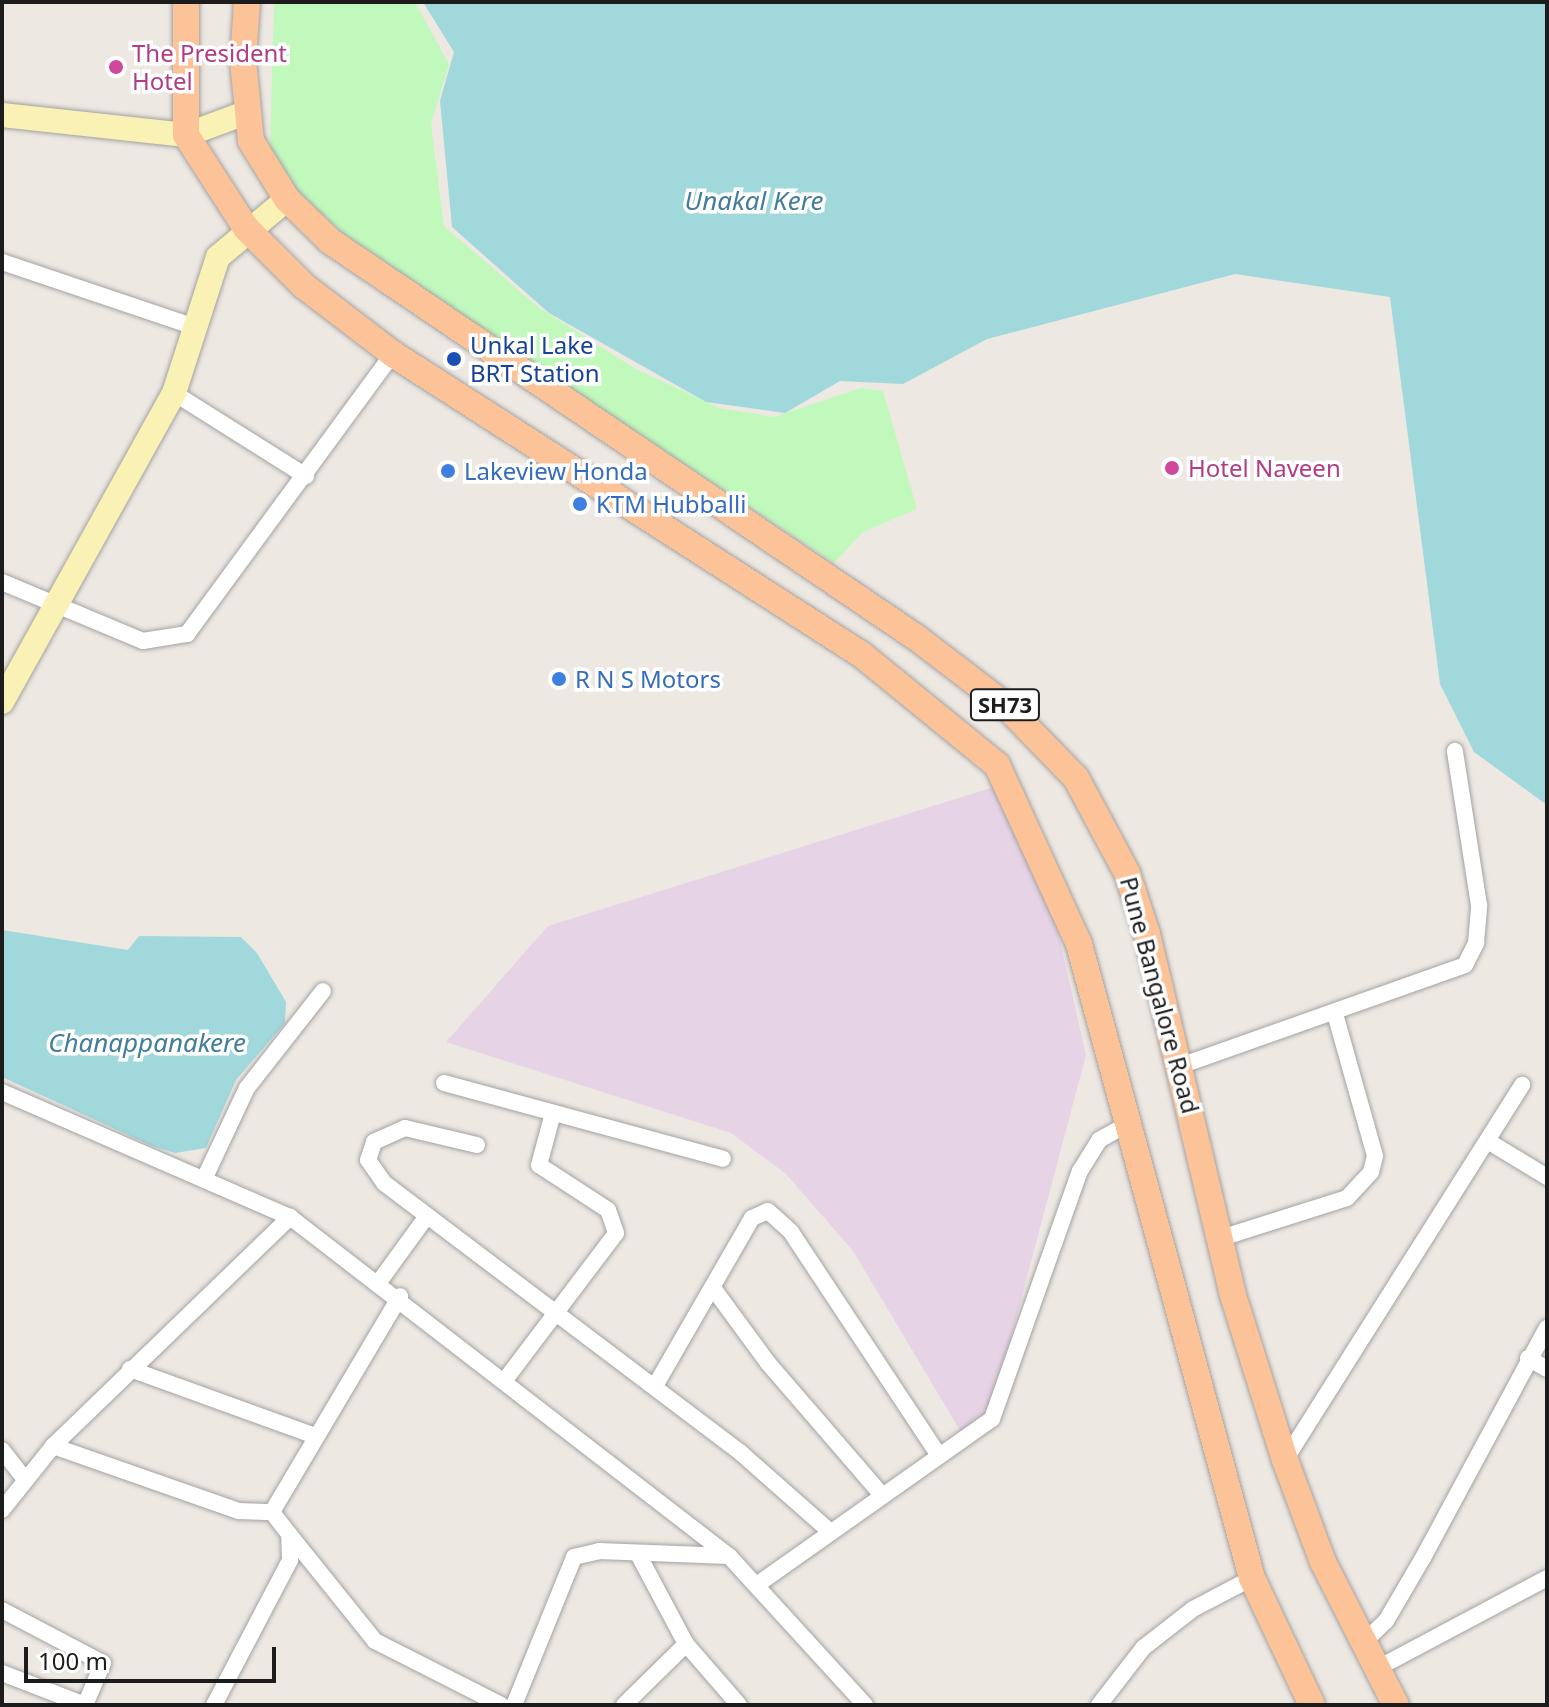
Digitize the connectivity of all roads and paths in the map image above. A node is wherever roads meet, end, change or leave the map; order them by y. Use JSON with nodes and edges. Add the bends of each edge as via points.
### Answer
{"nodes":[{"id":1,"x":186,"y":2,"type":"edge"},
{"id":2,"x":247,"y":2,"type":"edge"},
{"id":3,"x":248,"y":112,"type":"junction"},
{"id":4,"x":2,"y":115,"type":"edge"},
{"id":5,"x":186,"y":135,"type":"junction"},
{"id":6,"x":287,"y":199,"type":"junction"},
{"id":7,"x":246,"y":228,"type":"junction"},
{"id":8,"x":2,"y":262,"type":"edge"},
{"id":9,"x":198,"y":328,"type":"junction"},
{"id":10,"x":393,"y":354,"type":"junction"},
{"id":11,"x":174,"y":393,"type":"junction"},
{"id":12,"x":306,"y":476,"type":"junction"},
{"id":13,"x":2,"y":582,"type":"edge"},
{"id":14,"x":58,"y":606,"type":"junction"},
{"id":15,"x":2,"y":702,"type":"edge"},
{"id":16,"x":1455,"y":751,"type":"dead end"},
{"id":17,"x":323,"y":991,"type":"dead end"},
{"id":18,"x":1335,"y":1014,"type":"junction"},
{"id":19,"x":1180,"y":1066,"type":"junction"},
{"id":20,"x":444,"y":1083,"type":"dead end"},
{"id":21,"x":1522,"y":1085,"type":"dead end"},
{"id":22,"x":2,"y":1092,"type":"edge"},
{"id":23,"x":553,"y":1113,"type":"junction"},
{"id":24,"x":1126,"y":1125,"type":"junction"},
{"id":25,"x":1491,"y":1143,"type":"junction"},
{"id":26,"x":477,"y":1145,"type":"dead end"},
{"id":27,"x":723,"y":1159,"type":"dead end"},
{"id":28,"x":206,"y":1175,"type":"junction"},
{"id":29,"x":1547,"y":1177,"type":"edge"},
{"id":30,"x":427,"y":1216,"type":"junction"},
{"id":31,"x":290,"y":1217,"type":"junction"},
{"id":32,"x":1221,"y":1238,"type":"junction"},
{"id":33,"x":379,"y":1282,"type":"junction"},
{"id":34,"x":713,"y":1288,"type":"junction"},
{"id":35,"x":400,"y":1296,"type":"junction"},
{"id":36,"x":557,"y":1315,"type":"junction"},
{"id":37,"x":1547,"y":1328,"type":"edge"},
{"id":38,"x":1528,"y":1358,"type":"junction"},
{"id":39,"x":130,"y":1369,"type":"junction"},
{"id":40,"x":1547,"y":1369,"type":"edge"},
{"id":41,"x":505,"y":1380,"type":"junction"},
{"id":42,"x":655,"y":1386,"type":"junction"},
{"id":43,"x":315,"y":1436,"type":"junction"},
{"id":44,"x":53,"y":1446,"type":"junction"},
{"id":45,"x":2,"y":1450,"type":"edge"},
{"id":46,"x":939,"y":1456,"type":"junction"},
{"id":47,"x":1285,"y":1460,"type":"junction"},
{"id":48,"x":24,"y":1478,"type":"junction"},
{"id":49,"x":882,"y":1495,"type":"junction"},
{"id":50,"x":2,"y":1510,"type":"edge"},
{"id":51,"x":272,"y":1512,"type":"junction"},
{"id":52,"x":828,"y":1530,"type":"junction"},
{"id":53,"x":289,"y":1534,"type":"junction"},
{"id":54,"x":638,"y":1554,"type":"junction"},
{"id":55,"x":729,"y":1556,"type":"junction"},
{"id":56,"x":1252,"y":1578,"type":"junction"},
{"id":57,"x":1547,"y":1578,"type":"edge"},
{"id":58,"x":758,"y":1584,"type":"junction"},
{"id":59,"x":2,"y":1610,"type":"edge"},
{"id":60,"x":686,"y":1644,"type":"junction"},
{"id":61,"x":1362,"y":1644,"type":"junction"},
{"id":62,"x":1376,"y":1669,"type":"junction"},
{"id":63,"x":2,"y":1673,"type":"edge"},
{"id":64,"x":85,"y":1705,"type":"edge"},
{"id":65,"x":214,"y":1705,"type":"edge"},
{"id":66,"x":501,"y":1705,"type":"edge"},
{"id":67,"x":514,"y":1705,"type":"edge"},
{"id":68,"x":624,"y":1705,"type":"edge"},
{"id":69,"x":739,"y":1705,"type":"edge"},
{"id":70,"x":865,"y":1705,"type":"edge"},
{"id":71,"x":1099,"y":1705,"type":"edge"},
{"id":72,"x":1312,"y":1705,"type":"edge"},
{"id":73,"x":1396,"y":1705,"type":"edge"}],
"edges":[{"from":1,"to":5,"type":"main road"},
{"from":2,"to":3,"type":"main road","name":"Pune Bangalore Road","number":"SH73"},
{"from":3,"to":5,"type":"street"},
{"from":3,"to":6,"type":"main road","name":"Pune Bangalore Road","number":"SH73","via":[[251,141]]},
{"from":4,"to":5,"type":"street"},
{"from":5,"to":7,"type":"main road","number":"SH73"},
{"from":6,"to":7,"type":"street"},
{"from":6,"to":19,"type":"main road","name":"Pune Bangalore Road","number":"SH73","via":[[330,241],[917,638],[1040,738],[1076,778],[1127,873]]},
{"from":7,"to":9,"type":"street","via":[[218,257]]},
{"from":7,"to":10,"type":"main road","number":"SH73","via":[[304,286]]},
{"from":8,"to":9,"type":"street"},
{"from":9,"to":11,"type":"street"},
{"from":10,"to":12,"type":"street"},
{"from":10,"to":24,"type":"main road","number":"SH73","via":[[839,640],[997,765],[1060,890]]},
{"from":11,"to":12,"type":"street"},
{"from":11,"to":14,"type":"street"},
{"from":12,"to":14,"type":"street","via":[[187,634],[143,641]]},
{"from":13,"to":14,"type":"street"},
{"from":14,"to":15,"type":"street"},
{"from":16,"to":18,"type":"street","via":[[1479,905],[1473,956],[1455,971]]},
{"from":17,"to":28,"type":"street","via":[[247,1088]]},
{"from":18,"to":19,"type":"street"},
{"from":18,"to":32,"type":"street","via":[[1375,1156],[1371,1172],[1347,1198]]},
{"from":19,"to":32,"type":"main road","name":"Pune Bangalore Road","number":"SH73"},
{"from":20,"to":23,"type":"street"},
{"from":21,"to":25,"type":"street"},
{"from":22,"to":28,"type":"street"},
{"from":23,"to":27,"type":"street"},
{"from":23,"to":36,"type":"street","via":[[539,1165],[556,1183],[608,1210],[616,1233]]},
{"from":24,"to":46,"type":"street","via":[[1099,1140],[1080,1171],[992,1419]]},
{"from":24,"to":56,"type":"main road","number":"SH73"},
{"from":25,"to":29,"type":"street"},
{"from":25,"to":47,"type":"street"},
{"from":26,"to":30,"type":"street","via":[[405,1128],[374,1142],[373,1171]]},
{"from":28,"to":31,"type":"street"},
{"from":30,"to":33,"type":"street"},
{"from":30,"to":36,"type":"street"},
{"from":31,"to":33,"type":"street"},
{"from":31,"to":39,"type":"street"},
{"from":32,"to":47,"type":"main road","name":"Pune Bangalore Road","number":"SH73"},
{"from":33,"to":35,"type":"street"},
{"from":34,"to":42,"type":"street"},
{"from":34,"to":46,"type":"street","via":[[752,1218],[777,1215]]},
{"from":34,"to":49,"type":"street","via":[[768,1363]]},
{"from":35,"to":41,"type":"street"},
{"from":35,"to":43,"type":"street"},
{"from":36,"to":41,"type":"street"},
{"from":36,"to":42,"type":"street"},
{"from":37,"to":38,"type":"street"},
{"from":38,"to":40,"type":"street"},
{"from":38,"to":61,"type":"street","via":[[1424,1556]]},
{"from":39,"to":43,"type":"street"},
{"from":39,"to":44,"type":"street"},
{"from":41,"to":55,"type":"street"},
{"from":42,"to":52,"type":"street"},
{"from":43,"to":51,"type":"street"},
{"from":44,"to":48,"type":"street"},
{"from":44,"to":51,"type":"street","via":[[239,1511]]},
{"from":45,"to":48,"type":"street"},
{"from":46,"to":49,"type":"street"},
{"from":47,"to":61,"type":"main road","name":"Pune Bangalore Road","number":"SH73"},
{"from":48,"to":50,"type":"street"},
{"from":49,"to":52,"type":"street"},
{"from":51,"to":53,"type":"street"},
{"from":52,"to":58,"type":"street"},
{"from":53,"to":65,"type":"street","via":[[290,1560]]},
{"from":53,"to":66,"type":"street","via":[[375,1641]]},
{"from":54,"to":55,"type":"street"},
{"from":54,"to":60,"type":"street"},
{"from":54,"to":67,"type":"street","via":[[584,1553],[566,1567]]},
{"from":55,"to":58,"type":"street"},
{"from":56,"to":71,"type":"street","via":[[1193,1609],[1143,1648]]},
{"from":56,"to":72,"type":"main road","number":"SH73"},
{"from":57,"to":62,"type":"street"},
{"from":58,"to":70,"type":"street"},
{"from":59,"to":64,"type":"street","via":[[103,1663]]},
{"from":60,"to":68,"type":"street"},
{"from":60,"to":69,"type":"street"},
{"from":61,"to":62,"type":"main road","name":"Pune Bangalore Road","number":"SH73"},
{"from":62,"to":73,"type":"main road","name":"Pune Bangalore Road","number":"SH73"},
{"from":63,"to":64,"type":"street"}]}
